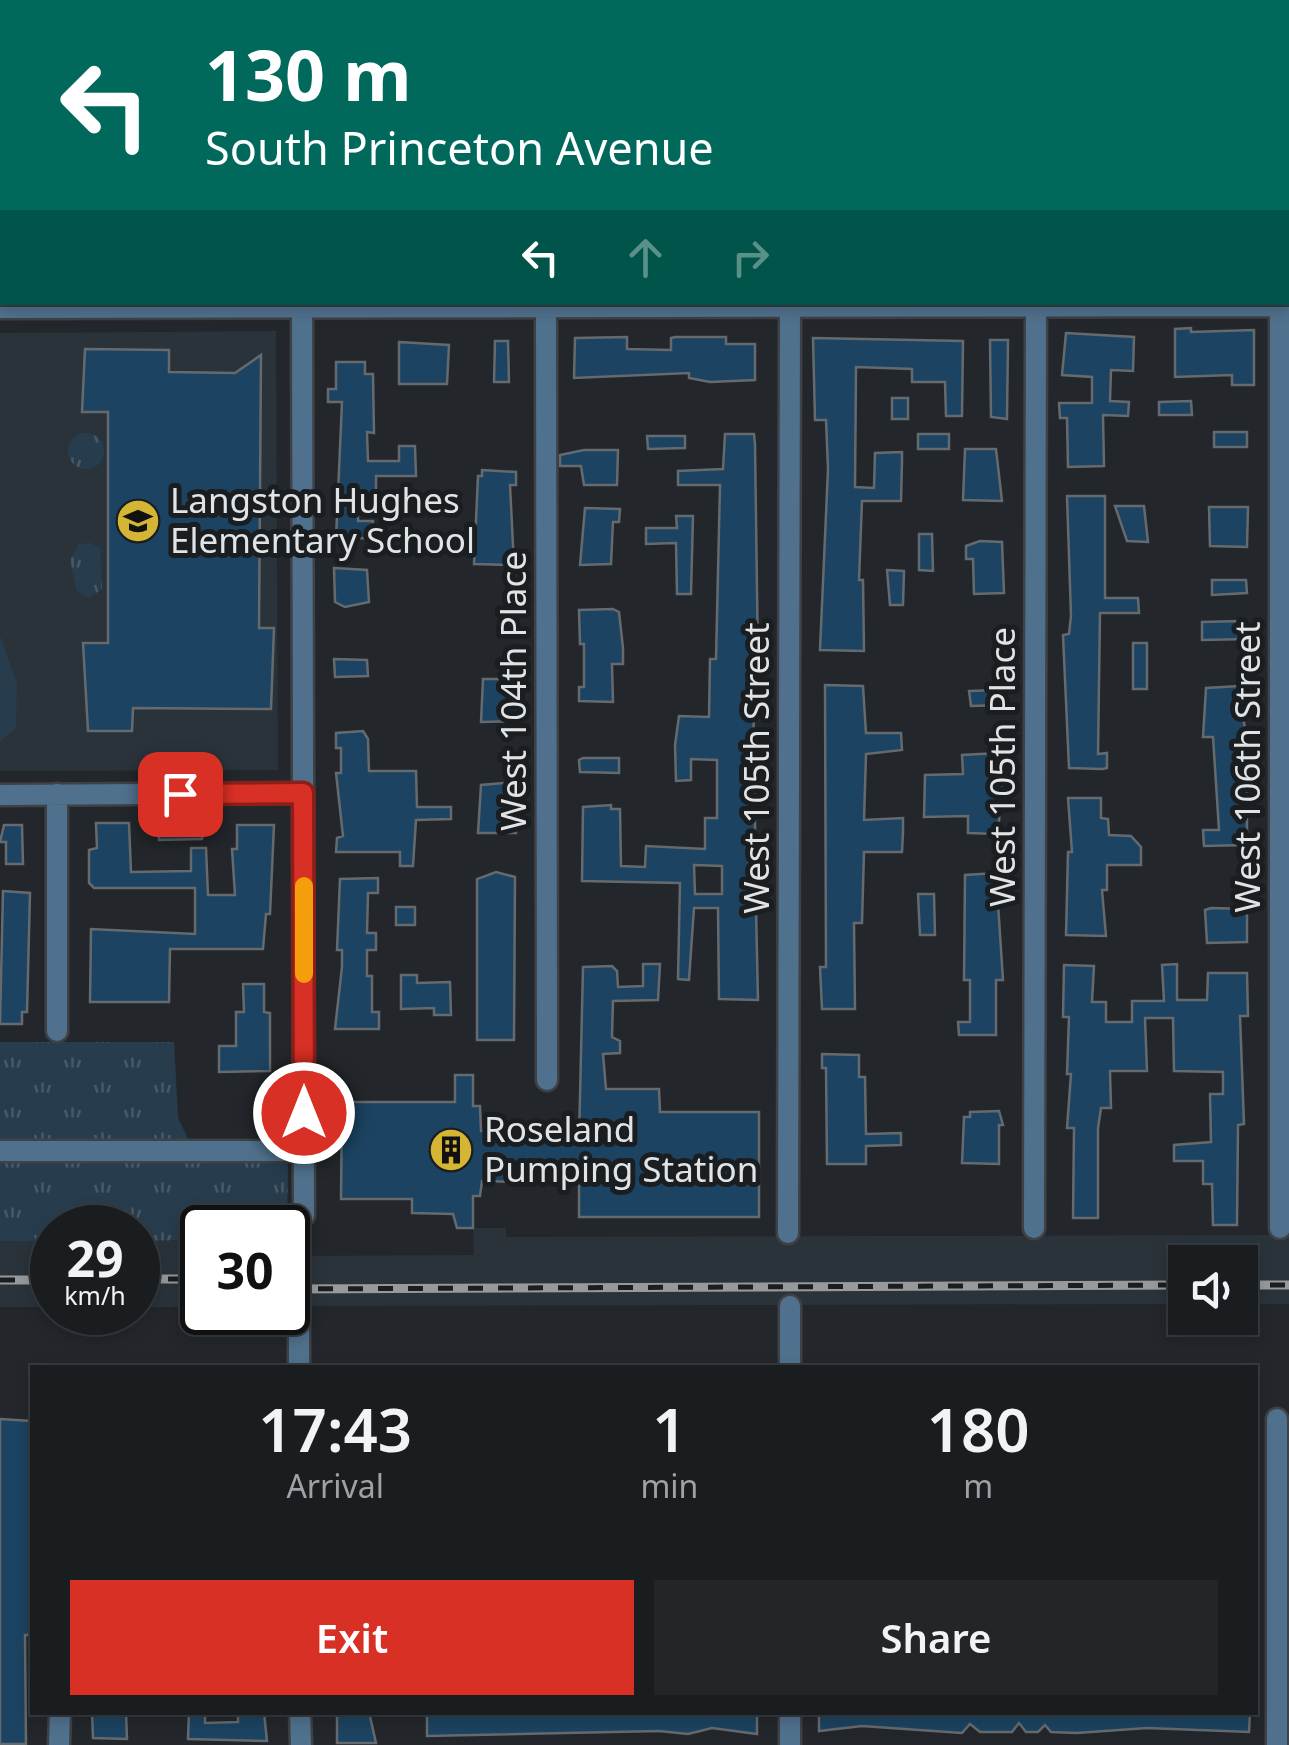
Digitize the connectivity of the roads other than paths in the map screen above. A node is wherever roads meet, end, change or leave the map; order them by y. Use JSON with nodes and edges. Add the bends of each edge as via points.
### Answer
{"nodes":[{"id":1,"x":302,"y":305,"type":"edge"},
{"id":2,"x":546,"y":305,"type":"edge"},
{"id":3,"x":790,"y":305,"type":"edge"},
{"id":4,"x":60,"y":306,"type":"edge"},
{"id":5,"x":1285,"y":306,"type":"edge"},
{"id":6,"x":1036,"y":307,"type":"junction"},
{"id":7,"x":0,"y":308,"type":"edge"},
{"id":8,"x":303,"y":793,"type":"junction"},
{"id":9,"x":57,"y":794,"type":"junction"},
{"id":10,"x":0,"y":795,"type":"edge"},
{"id":11,"x":57,"y":1031,"type":"dead end"},
{"id":12,"x":547,"y":1080,"type":"dead end"},
{"id":13,"x":0,"y":1151,"type":"edge"},
{"id":14,"x":304,"y":1151,"type":"junction"},
{"id":15,"x":304,"y":1205,"type":"edge"},
{"id":16,"x":1034,"y":1228,"type":"dead end"},
{"id":17,"x":1280,"y":1228,"type":"dead end"},
{"id":18,"x":788,"y":1233,"type":"dead end"},
{"id":19,"x":790,"y":1306,"type":"dead end"},
{"id":20,"x":300,"y":1335,"type":"edge"},
{"id":21,"x":299,"y":1365,"type":"edge"},
{"id":22,"x":790,"y":1365,"type":"edge"},
{"id":23,"x":1278,"y":1420,"type":"dead end"},
{"id":24,"x":1283,"y":1530,"type":"edge"},
{"id":25,"x":60,"y":1715,"type":"edge"},
{"id":26,"x":300,"y":1715,"type":"edge"},
{"id":27,"x":790,"y":1715,"type":"edge"},
{"id":28,"x":60,"y":1745,"type":"edge"},
{"id":29,"x":300,"y":1745,"type":"edge"},
{"id":30,"x":790,"y":1745,"type":"edge"},
{"id":31,"x":1277,"y":1745,"type":"edge"}],
"edges":[{"from":1,"to":2,"type":"street"},
{"from":1,"to":4,"type":"street"},
{"from":1,"to":8,"type":"street"},
{"from":2,"to":3,"type":"street"},
{"from":2,"to":12,"type":"street","name":"West 104th Place"},
{"from":3,"to":6,"type":"street"},
{"from":3,"to":18,"type":"street","name":"West 105th Street"},
{"from":4,"to":7,"type":"street"},
{"from":5,"to":6,"type":"street"},
{"from":5,"to":17,"type":"street","name":"West 106th Street"},
{"from":6,"to":16,"type":"street","name":"West 105th Place"},
{"from":8,"to":9,"type":"street"},
{"from":8,"to":14,"type":"street"},
{"from":9,"to":10,"type":"street"},
{"from":9,"to":11,"type":"street"},
{"from":13,"to":14,"type":"street"},
{"from":14,"to":15,"type":"street"},
{"from":19,"to":22,"type":"street"},
{"from":20,"to":21,"type":"street"},
{"from":23,"to":24,"type":"street"},
{"from":24,"to":31,"type":"street"},
{"from":25,"to":28,"type":"street"},
{"from":26,"to":29,"type":"street"},
{"from":27,"to":30,"type":"street"}]}
